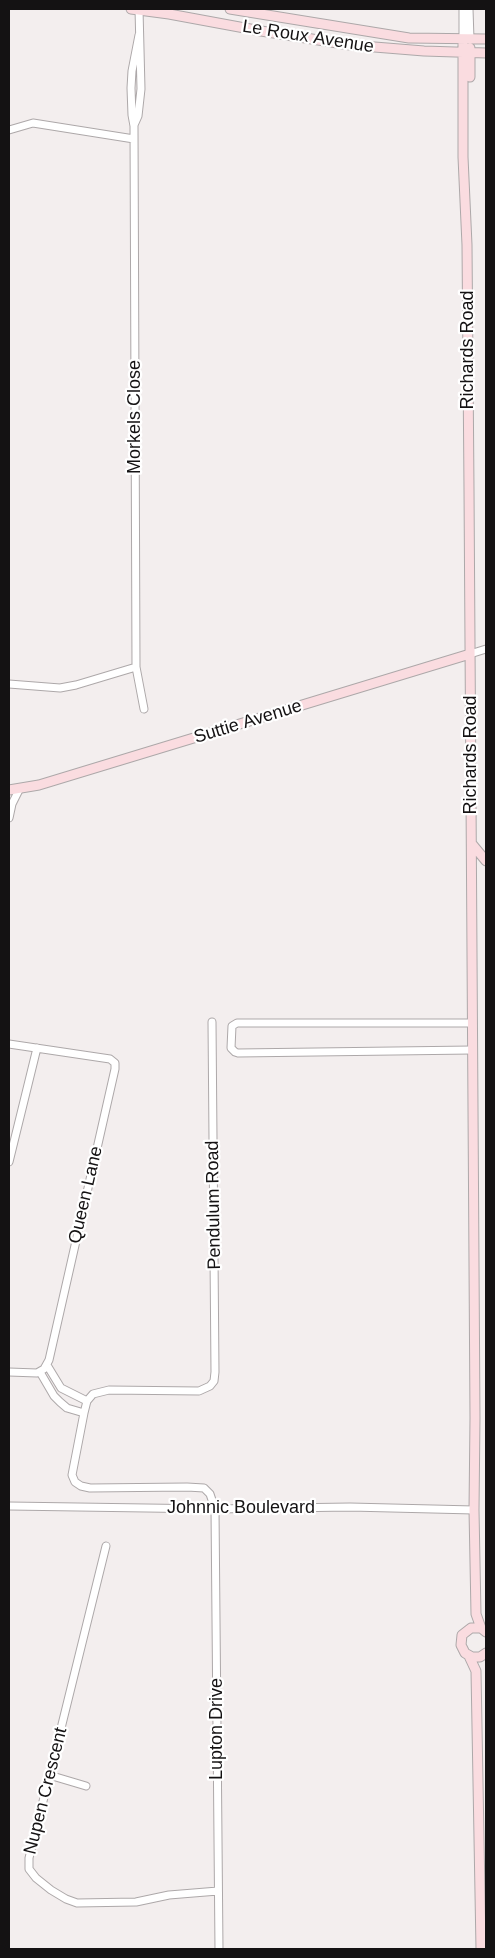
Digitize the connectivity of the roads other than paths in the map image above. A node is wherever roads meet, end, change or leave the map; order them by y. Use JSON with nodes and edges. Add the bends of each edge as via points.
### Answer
{"nodes":[{"id":1,"x":136,"y":9,"type":"edge"},
{"id":2,"x":230,"y":9,"type":"edge"},
{"id":3,"x":463,"y":9,"type":"edge"},
{"id":4,"x":470,"y":9,"type":"edge"},
{"id":5,"x":466,"y":39,"type":"junction"},
{"id":6,"x":486,"y":39,"type":"edge"},
{"id":7,"x":467,"y":53,"type":"junction"},
{"id":8,"x":486,"y":53,"type":"edge"},
{"id":9,"x":9,"y":130,"type":"edge"},
{"id":10,"x":134,"y":139,"type":"junction"},
{"id":11,"x":486,"y":649,"type":"edge"},
{"id":12,"x":470,"y":654,"type":"junction"},
{"id":13,"x":136,"y":667,"type":"junction"},
{"id":14,"x":9,"y":684,"type":"edge"},
{"id":15,"x":144,"y":708,"type":"dead end"},
{"id":16,"x":9,"y":790,"type":"edge"},
{"id":17,"x":19,"y":790,"type":"junction"},
{"id":18,"x":9,"y":818,"type":"edge"},
{"id":19,"x":472,"y":844,"type":"junction"},
{"id":20,"x":486,"y":861,"type":"edge"},
{"id":21,"x":212,"y":1022,"type":"dead end"},
{"id":22,"x":472,"y":1023,"type":"junction"},
{"id":23,"x":9,"y":1044,"type":"edge"},
{"id":24,"x":37,"y":1048,"type":"junction"},
{"id":25,"x":472,"y":1050,"type":"junction"},
{"id":26,"x":9,"y":1157,"type":"edge"},
{"id":27,"x":47,"y":1366,"type":"junction"},
{"id":28,"x":9,"y":1372,"type":"edge"},
{"id":29,"x":40,"y":1372,"type":"junction"},
{"id":30,"x":87,"y":1401,"type":"junction"},
{"id":31,"x":84,"y":1413,"type":"junction"},
{"id":32,"x":9,"y":1506,"type":"edge"},
{"id":33,"x":215,"y":1509,"type":"junction"},
{"id":34,"x":474,"y":1510,"type":"junction"},
{"id":35,"x":106,"y":1546,"type":"dead end"},
{"id":36,"x":476,"y":1614,"type":"junction"},
{"id":37,"x":470,"y":1628,"type":"junction"},
{"id":38,"x":483,"y":1630,"type":"edge"},
{"id":39,"x":485,"y":1654,"type":"edge"},
{"id":40,"x":469,"y":1656,"type":"junction"},
{"id":41,"x":476,"y":1671,"type":"junction"},
{"id":42,"x":49,"y":1775,"type":"junction"},
{"id":43,"x":86,"y":1786,"type":"dead end"},
{"id":44,"x":218,"y":1891,"type":"junction"},
{"id":45,"x":219,"y":1949,"type":"edge"},
{"id":46,"x":481,"y":1949,"type":"edge"}],
"edges":[{"from":1,"to":7,"type":"street","name":"Le Roux Avenue","via":[[350,45]]},
{"from":1,"to":10,"type":"street","name":"Morkels Close","via":[[141,89]]},
{"from":2,"to":5,"type":"street","name":"Le Roux Avenue","via":[[409,38]]},
{"from":3,"to":5,"type":"street","name":"Richards Road"},
{"from":4,"to":5,"type":"street","name":"Richards Road"},
{"from":5,"to":6,"type":"street","name":"Le Roux Avenue"},
{"from":5,"to":7,"type":"street","name":"Richards Road"},
{"from":7,"to":8,"type":"street","name":"Le Roux Avenue"},
{"from":7,"to":12,"type":"street","name":"Richards Road"},
{"from":9,"to":10,"type":"street","via":[[33,123]]},
{"from":10,"to":13,"type":"street","name":"Morkels Close"},
{"from":11,"to":12,"type":"street","name":"Suttie Avenue"},
{"from":12,"to":17,"type":"street","name":"Suttie Avenue"},
{"from":12,"to":19,"type":"street","name":"Richards Road"},
{"from":13,"to":14,"type":"street","via":[[60,688]]},
{"from":13,"to":15,"type":"street","name":"Morkels Close"},
{"from":16,"to":17,"type":"street","name":"Suttie Avenue"},
{"from":17,"to":18,"type":"street"},
{"from":19,"to":20,"type":"street"},
{"from":19,"to":22,"type":"street","name":"Richards Road"},
{"from":21,"to":30,"type":"street","name":"Pendulum Road","via":[[214,1381],[199,1391],[109,1390],[93,1394]]},
{"from":22,"to":25,"type":"street","name":"Richards Road"},
{"from":22,"to":25,"type":"street","via":[[238,1023],[232,1026],[231,1048],[238,1053]]},
{"from":23,"to":24,"type":"street","name":"Queen Lane"},
{"from":24,"to":26,"type":"street"},
{"from":24,"to":27,"type":"street","name":"Queen Lane","via":[[110,1059],[115,1066]]},
{"from":25,"to":34,"type":"street","name":"Richards Road"},
{"from":27,"to":29,"type":"street"},
{"from":27,"to":30,"type":"street","via":[[61,1388]]},
{"from":28,"to":29,"type":"street"},
{"from":29,"to":31,"type":"street","via":[[60,1402],[67,1408]]},
{"from":30,"to":31,"type":"street"},
{"from":31,"to":33,"type":"street","via":[[72,1475],[75,1482],[90,1488],[204,1488],[210,1494]]},
{"from":32,"to":33,"type":"street","name":"Johnnic Boulevard"},
{"from":33,"to":34,"type":"street","name":"Johnnic Boulevard","via":[[350,1507]]},
{"from":33,"to":44,"type":"street","name":"Lupton Drive"},
{"from":34,"to":36,"type":"street","name":"Richards Road"},
{"from":35,"to":42,"type":"street","name":"Nupen Crescent"},
{"from":36,"to":37,"type":"street","name":"Richards Road"},
{"from":36,"to":38,"type":"street","name":"Richards Road"},
{"from":37,"to":38,"type":"street"},
{"from":37,"to":40,"type":"street","name":"Richards Road","via":[[460,1640],[462,1649]]},
{"from":39,"to":40,"type":"street","via":[[476,1658]]},
{"from":39,"to":41,"type":"street"},
{"from":40,"to":41,"type":"street"},
{"from":41,"to":46,"type":"street"},
{"from":42,"to":43,"type":"street"},
{"from":42,"to":44,"type":"street","name":"Nupen Crescent","via":[[29,1867],[36,1878],[57,1894],[77,1903],[96,1904],[139,1902],[169,1895]]},
{"from":44,"to":45,"type":"street","name":"Lupton Drive"}]}
